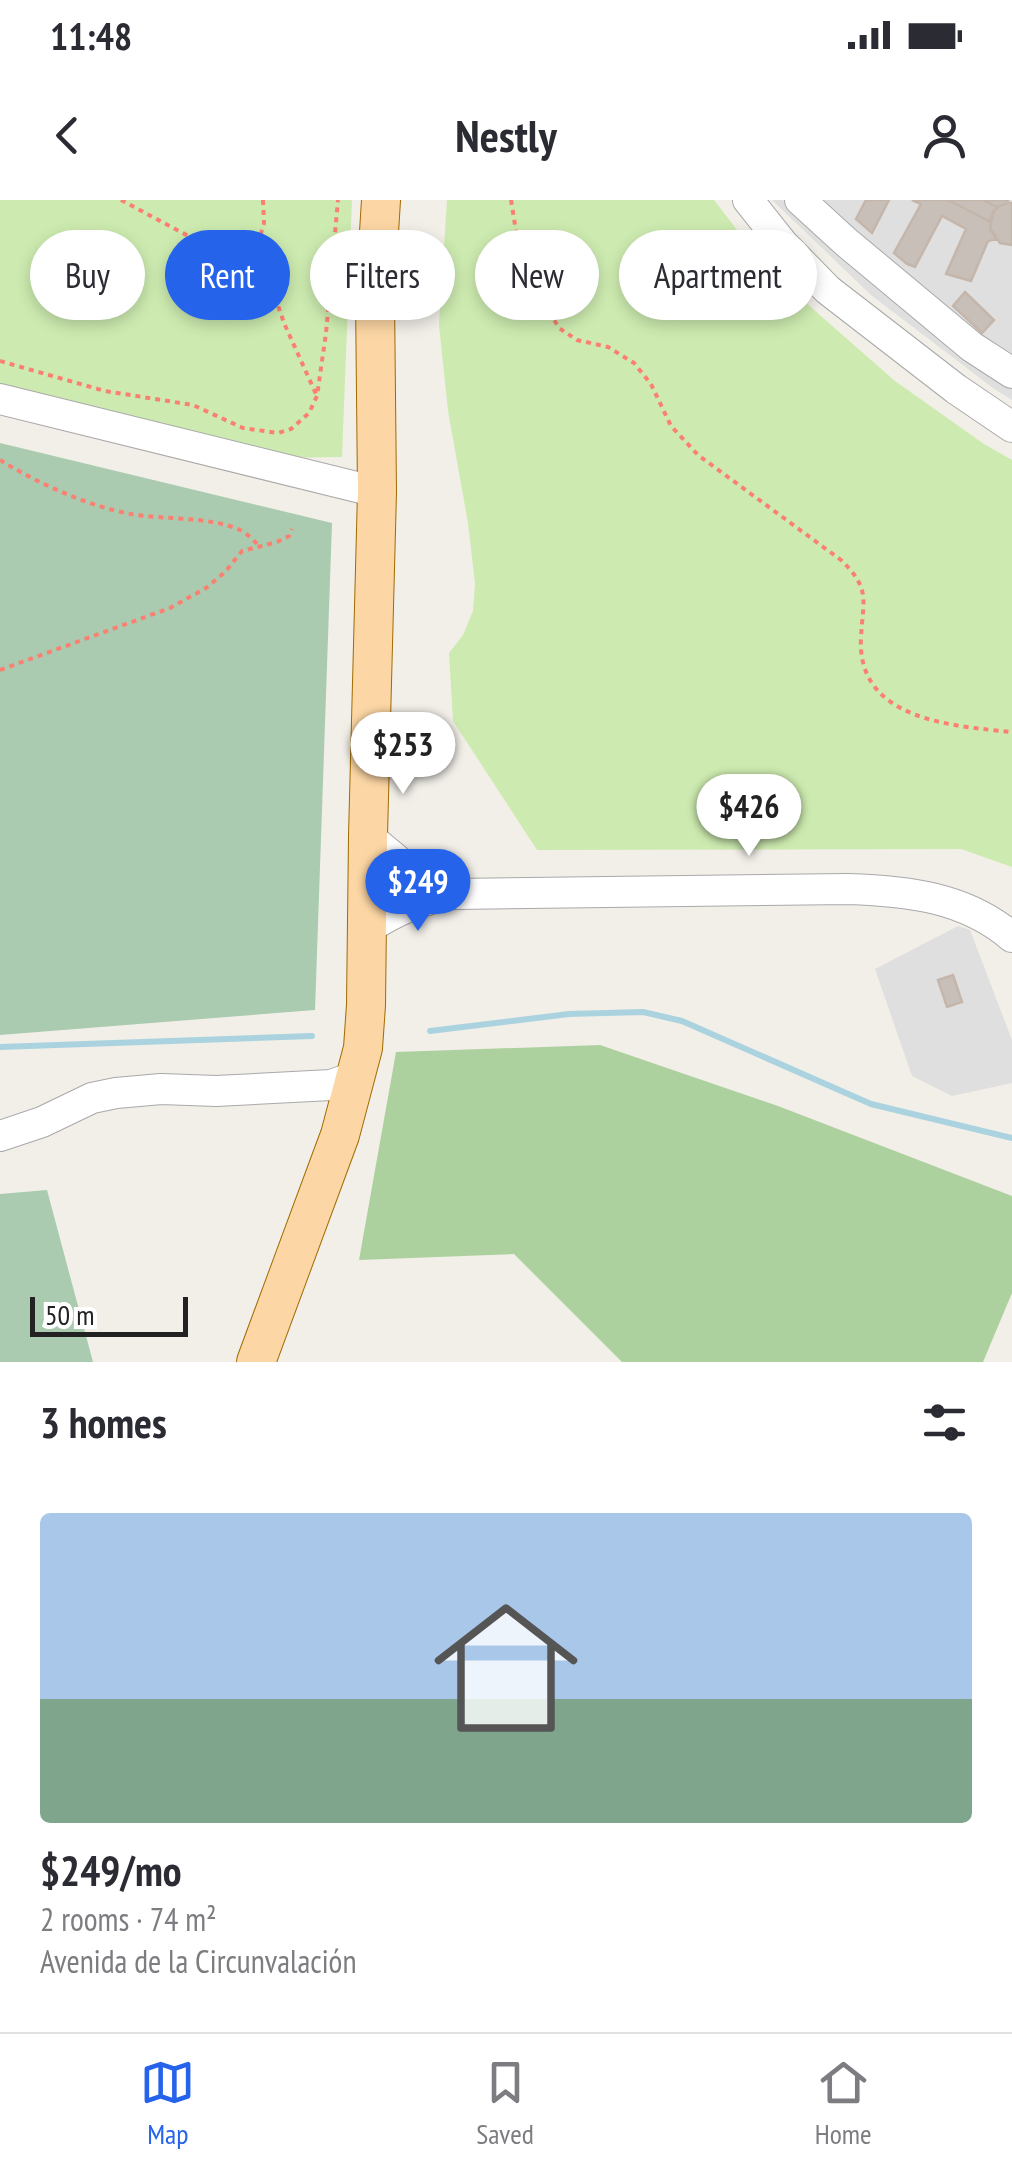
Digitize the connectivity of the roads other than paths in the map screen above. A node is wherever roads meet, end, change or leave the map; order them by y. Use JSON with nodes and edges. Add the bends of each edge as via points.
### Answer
{"nodes":[{"id":1,"x":381,"y":200,"type":"edge"},
{"id":2,"x":748,"y":200,"type":"edge"},
{"id":3,"x":800,"y":200,"type":"edge"},
{"id":4,"x":1012,"y":373,"type":"edge"},
{"id":5,"x":0,"y":399,"type":"edge"},
{"id":6,"x":1012,"y":427,"type":"edge"},
{"id":7,"x":377,"y":492,"type":"junction"},
{"id":8,"x":368,"y":836,"type":"junction"},
{"id":9,"x":454,"y":894,"type":"junction"},
{"id":10,"x":367,"y":928,"type":"junction"},
{"id":11,"x":1012,"y":937,"type":"edge"},
{"id":12,"x":358,"y":1070,"type":"junction"},
{"id":13,"x":0,"y":1136,"type":"edge"},
{"id":14,"x":256,"y":1362,"type":"edge"}],
"edges":[{"from":1,"to":7,"type":"main road"},
{"from":2,"to":6,"type":"street","via":[[828,290]]},
{"from":3,"to":4,"type":"street"},
{"from":5,"to":7,"type":"street"},
{"from":7,"to":8,"type":"main road"},
{"from":8,"to":9,"type":"street"},
{"from":8,"to":10,"type":"main road"},
{"from":9,"to":10,"type":"street","via":[[409,905]]},
{"from":9,"to":11,"type":"street","via":[[896,891],[955,904]]},
{"from":10,"to":12,"type":"main road"},
{"from":12,"to":13,"type":"street","via":[[331,1086],[116,1093]]},
{"from":12,"to":14,"type":"main road"}]}
